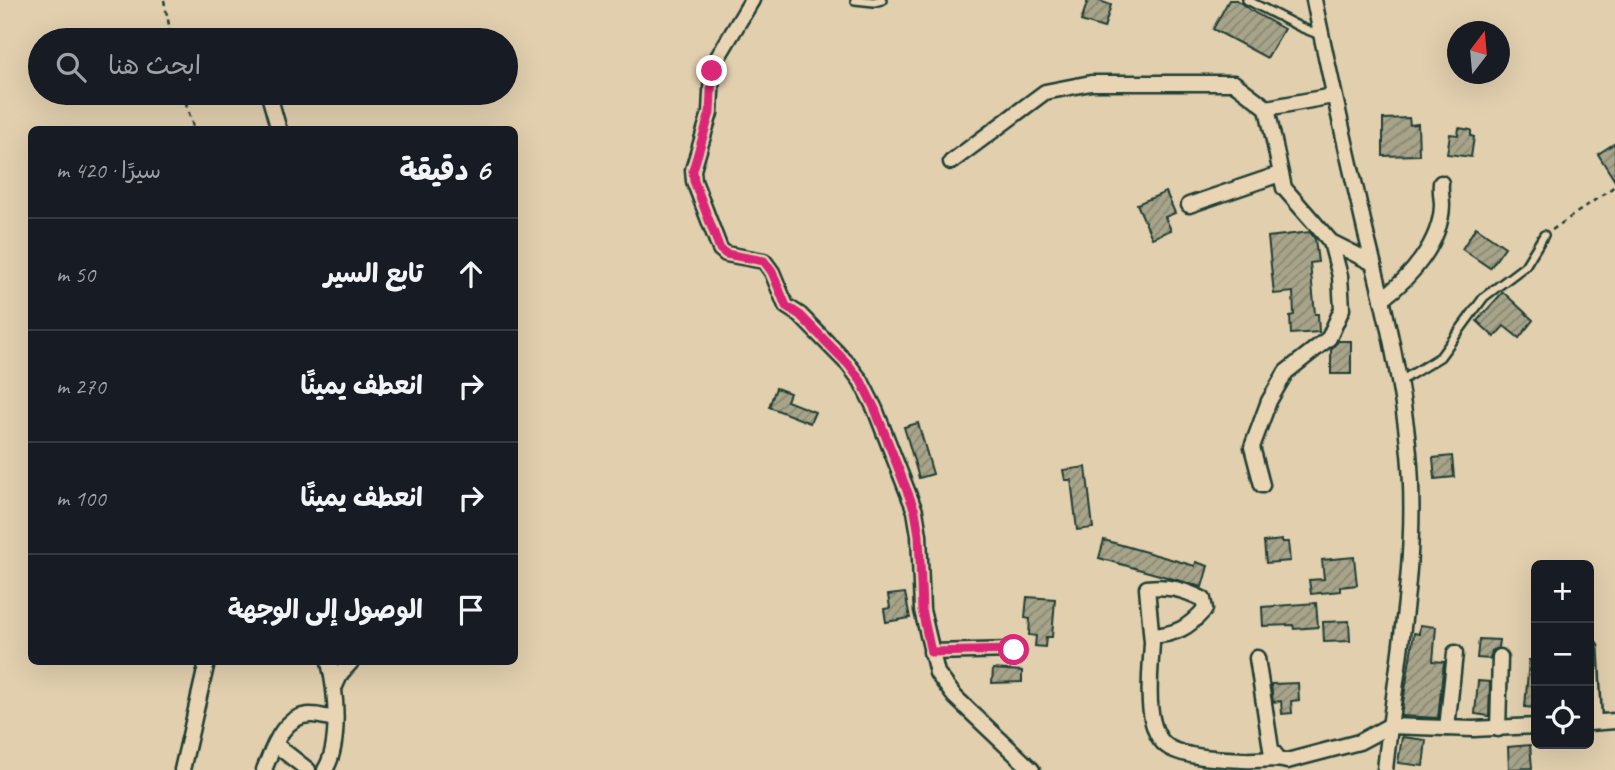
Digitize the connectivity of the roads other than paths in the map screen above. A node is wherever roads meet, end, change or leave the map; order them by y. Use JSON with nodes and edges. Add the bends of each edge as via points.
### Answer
{"nodes":[{"id":1,"x":752,"y":0,"type":"edge"},
{"id":2,"x":855,"y":0,"type":"edge"},
{"id":3,"x":882,"y":0,"type":"edge"},
{"id":4,"x":1247,"y":0,"type":"edge"},
{"id":5,"x":1314,"y":0,"type":"edge"},
{"id":6,"x":1321,"y":35,"type":"junction"},
{"id":7,"x":1333,"y":96,"type":"junction"},
{"id":8,"x":272,"y":105,"type":"edge"},
{"id":9,"x":1268,"y":108,"type":"junction"},
{"id":10,"x":278,"y":126,"type":"edge"},
{"id":11,"x":951,"y":162,"type":"dead end"},
{"id":12,"x":1280,"y":174,"type":"junction"},
{"id":13,"x":1441,"y":183,"type":"dead end"},
{"id":14,"x":1189,"y":205,"type":"dead end"},
{"id":15,"x":1544,"y":235,"type":"road end"},
{"id":16,"x":1331,"y":242,"type":"junction"},
{"id":17,"x":1373,"y":262,"type":"junction"},
{"id":18,"x":1382,"y":299,"type":"junction"},
{"id":19,"x":1398,"y":383,"type":"junction"},
{"id":20,"x":1262,"y":485,"type":"dead end"},
{"id":21,"x":1152,"y":642,"type":"junction"},
{"id":22,"x":1014,"y":650,"type":"dead end"},
{"id":23,"x":931,"y":652,"type":"junction"},
{"id":24,"x":1455,"y":653,"type":"dead end"},
{"id":25,"x":1500,"y":657,"type":"dead end"},
{"id":26,"x":1257,"y":658,"type":"dead end"},
{"id":27,"x":206,"y":665,"type":"edge"},
{"id":28,"x":330,"y":665,"type":"edge"},
{"id":29,"x":348,"y":665,"type":"edge"},
{"id":30,"x":335,"y":686,"type":"junction"},
{"id":31,"x":335,"y":719,"type":"junction"},
{"id":32,"x":1615,"y":721,"type":"edge"},
{"id":33,"x":1594,"y":723,"type":"edge"},
{"id":34,"x":1389,"y":726,"type":"junction"},
{"id":35,"x":1531,"y":726,"type":"edge"},
{"id":36,"x":1447,"y":728,"type":"junction"},
{"id":37,"x":1498,"y":729,"type":"junction"},
{"id":38,"x":276,"y":745,"type":"junction"},
{"id":39,"x":1278,"y":758,"type":"junction"},
{"id":40,"x":182,"y":770,"type":"edge"},
{"id":41,"x":264,"y":770,"type":"edge"},
{"id":42,"x":308,"y":770,"type":"edge"},
{"id":43,"x":325,"y":770,"type":"edge"},
{"id":44,"x":1032,"y":770,"type":"edge"},
{"id":45,"x":1385,"y":770,"type":"edge"}],
"edges":[{"from":1,"to":23,"type":"street","via":[[712,71],[710,113],[694,181],[720,249],[766,264],[786,306],[800,315],[861,381],[915,511],[922,610]]},
{"from":2,"to":3,"type":"lane"},
{"from":4,"to":6,"type":"lane"},
{"from":5,"to":6,"type":"street"},
{"from":6,"to":7,"type":"street"},
{"from":7,"to":9,"type":"street"},
{"from":7,"to":17,"type":"street"},
{"from":8,"to":10,"type":"street"},
{"from":9,"to":11,"type":"street","via":[[1234,83],[1091,83],[1045,92]]},
{"from":9,"to":12,"type":"street"},
{"from":12,"to":14,"type":"street"},
{"from":12,"to":16,"type":"street","via":[[1283,188]]},
{"from":13,"to":18,"type":"street","via":[[1442,205],[1435,233],[1401,285]]},
{"from":15,"to":19,"type":"lane","via":[[1525,266],[1484,297],[1440,356]]},
{"from":16,"to":17,"type":"street"},
{"from":16,"to":20,"type":"street","via":[[1342,309],[1329,338],[1286,372],[1269,401],[1252,446]]},
{"from":17,"to":18,"type":"street"},
{"from":18,"to":19,"type":"street"},
{"from":19,"to":34,"type":"street","via":[[1409,453],[1411,556]]},
{"from":21,"to":21,"type":"street","via":[[1152,636],[1172,635],[1193,623],[1205,610],[1203,599],[1185,590],[1147,588]]},
{"from":21,"to":39,"type":"street","via":[[1150,711],[1155,731],[1169,748],[1236,760]]},
{"from":22,"to":23,"type":"street"},
{"from":23,"to":44,"type":"street","via":[[937,673],[950,691]]},
{"from":24,"to":36,"type":"street"},
{"from":25,"to":37,"type":"street"},
{"from":26,"to":39,"type":"street","via":[[1271,749]]},
{"from":27,"to":40,"type":"street"},
{"from":28,"to":30,"type":"street"},
{"from":29,"to":30,"type":"street"},
{"from":30,"to":31,"type":"street"},
{"from":31,"to":38,"type":"street","via":[[299,718],[287,724]]},
{"from":31,"to":43,"type":"street","via":[[333,749]]},
{"from":32,"to":33,"type":"street"},
{"from":34,"to":36,"type":"street"},
{"from":34,"to":39,"type":"street","via":[[1359,742],[1287,761]]},
{"from":34,"to":45,"type":"street"},
{"from":35,"to":37,"type":"street"},
{"from":36,"to":37,"type":"street"},
{"from":38,"to":41,"type":"street"},
{"from":38,"to":42,"type":"street"}]}
